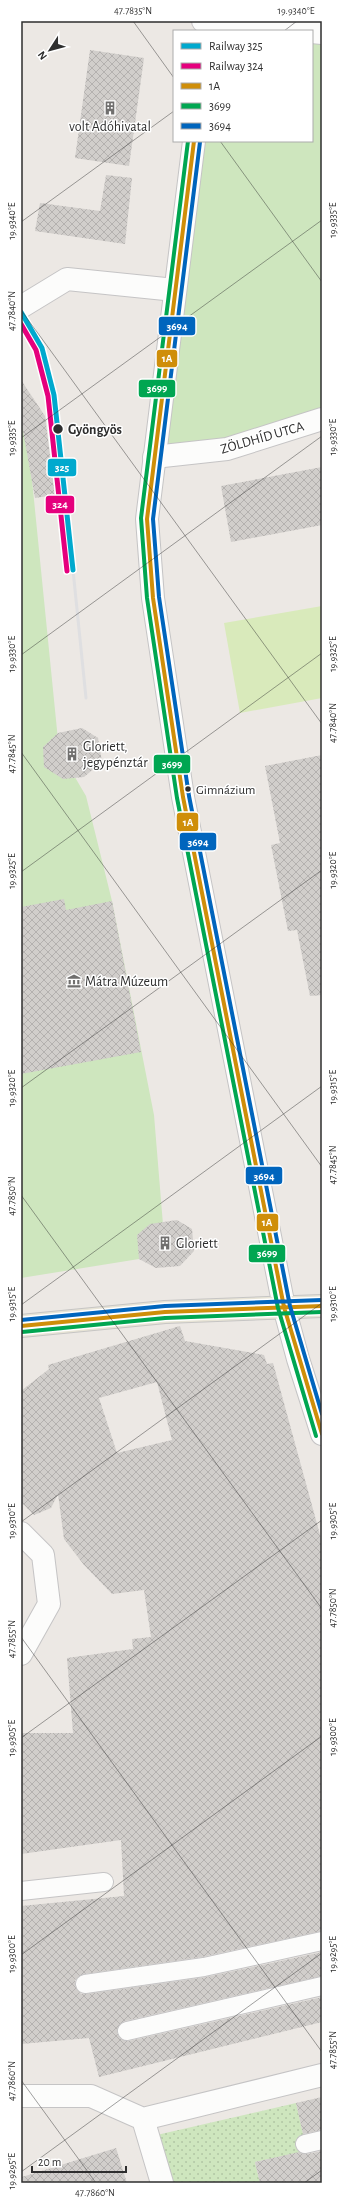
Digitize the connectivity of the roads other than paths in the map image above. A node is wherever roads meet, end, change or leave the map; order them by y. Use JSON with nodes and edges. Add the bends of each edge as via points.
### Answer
{"nodes":[{"id":1,"x":207,"y":24,"type":"edge"},
{"id":2,"x":289,"y":30,"type":"edge"},
{"id":3,"x":194,"y":142,"type":"edge"},
{"id":4,"x":175,"y":290,"type":"junction"},
{"id":5,"x":21,"y":307,"type":"edge"},
{"id":6,"x":322,"y":419,"type":"edge"},
{"id":7,"x":154,"y":457,"type":"junction"},
{"id":8,"x":322,"y":1306,"type":"edge"},
{"id":9,"x":284,"y":1307,"type":"junction"},
{"id":10,"x":21,"y":1326,"type":"edge"},
{"id":11,"x":322,"y":1434,"type":"edge"},
{"id":12,"x":21,"y":1533,"type":"edge"},
{"id":13,"x":21,"y":1654,"type":"edge"},
{"id":14,"x":104,"y":1882,"type":"dead end"},
{"id":15,"x":21,"y":1891,"type":"edge"},
{"id":16,"x":322,"y":1940,"type":"edge"},
{"id":17,"x":85,"y":1984,"type":"dead end"},
{"id":18,"x":322,"y":1986,"type":"edge"},
{"id":19,"x":127,"y":2031,"type":"dead end"},
{"id":20,"x":322,"y":2075,"type":"edge"},
{"id":21,"x":21,"y":2096,"type":"edge"},
{"id":22,"x":143,"y":2119,"type":"junction"},
{"id":23,"x":162,"y":2183,"type":"edge"}],
"edges":[{"from":1,"to":2,"type":"street"},
{"from":3,"to":4,"type":"street"},
{"from":4,"to":5,"type":"street","via":[[67,279]]},
{"from":4,"to":7,"type":"street"},
{"from":6,"to":7,"type":"street","name":"ZÖLDHÍD UTCA","via":[[226,449]]},
{"from":7,"to":9,"type":"street","via":[[148,519],[153,598],[183,797]]},
{"from":8,"to":9,"type":"main road"},
{"from":9,"to":10,"type":"main road","via":[[165,1312]]},
{"from":9,"to":11,"type":"street"},
{"from":12,"to":13,"type":"street","via":[[43,1555],[49,1604]]},
{"from":14,"to":15,"type":"lane"},
{"from":16,"to":17,"type":"lane","via":[[204,1967]]},
{"from":18,"to":19,"type":"lane"},
{"from":20,"to":22,"type":"street"},
{"from":21,"to":22,"type":"street","via":[[92,2096]]},
{"from":22,"to":23,"type":"street"}]}
